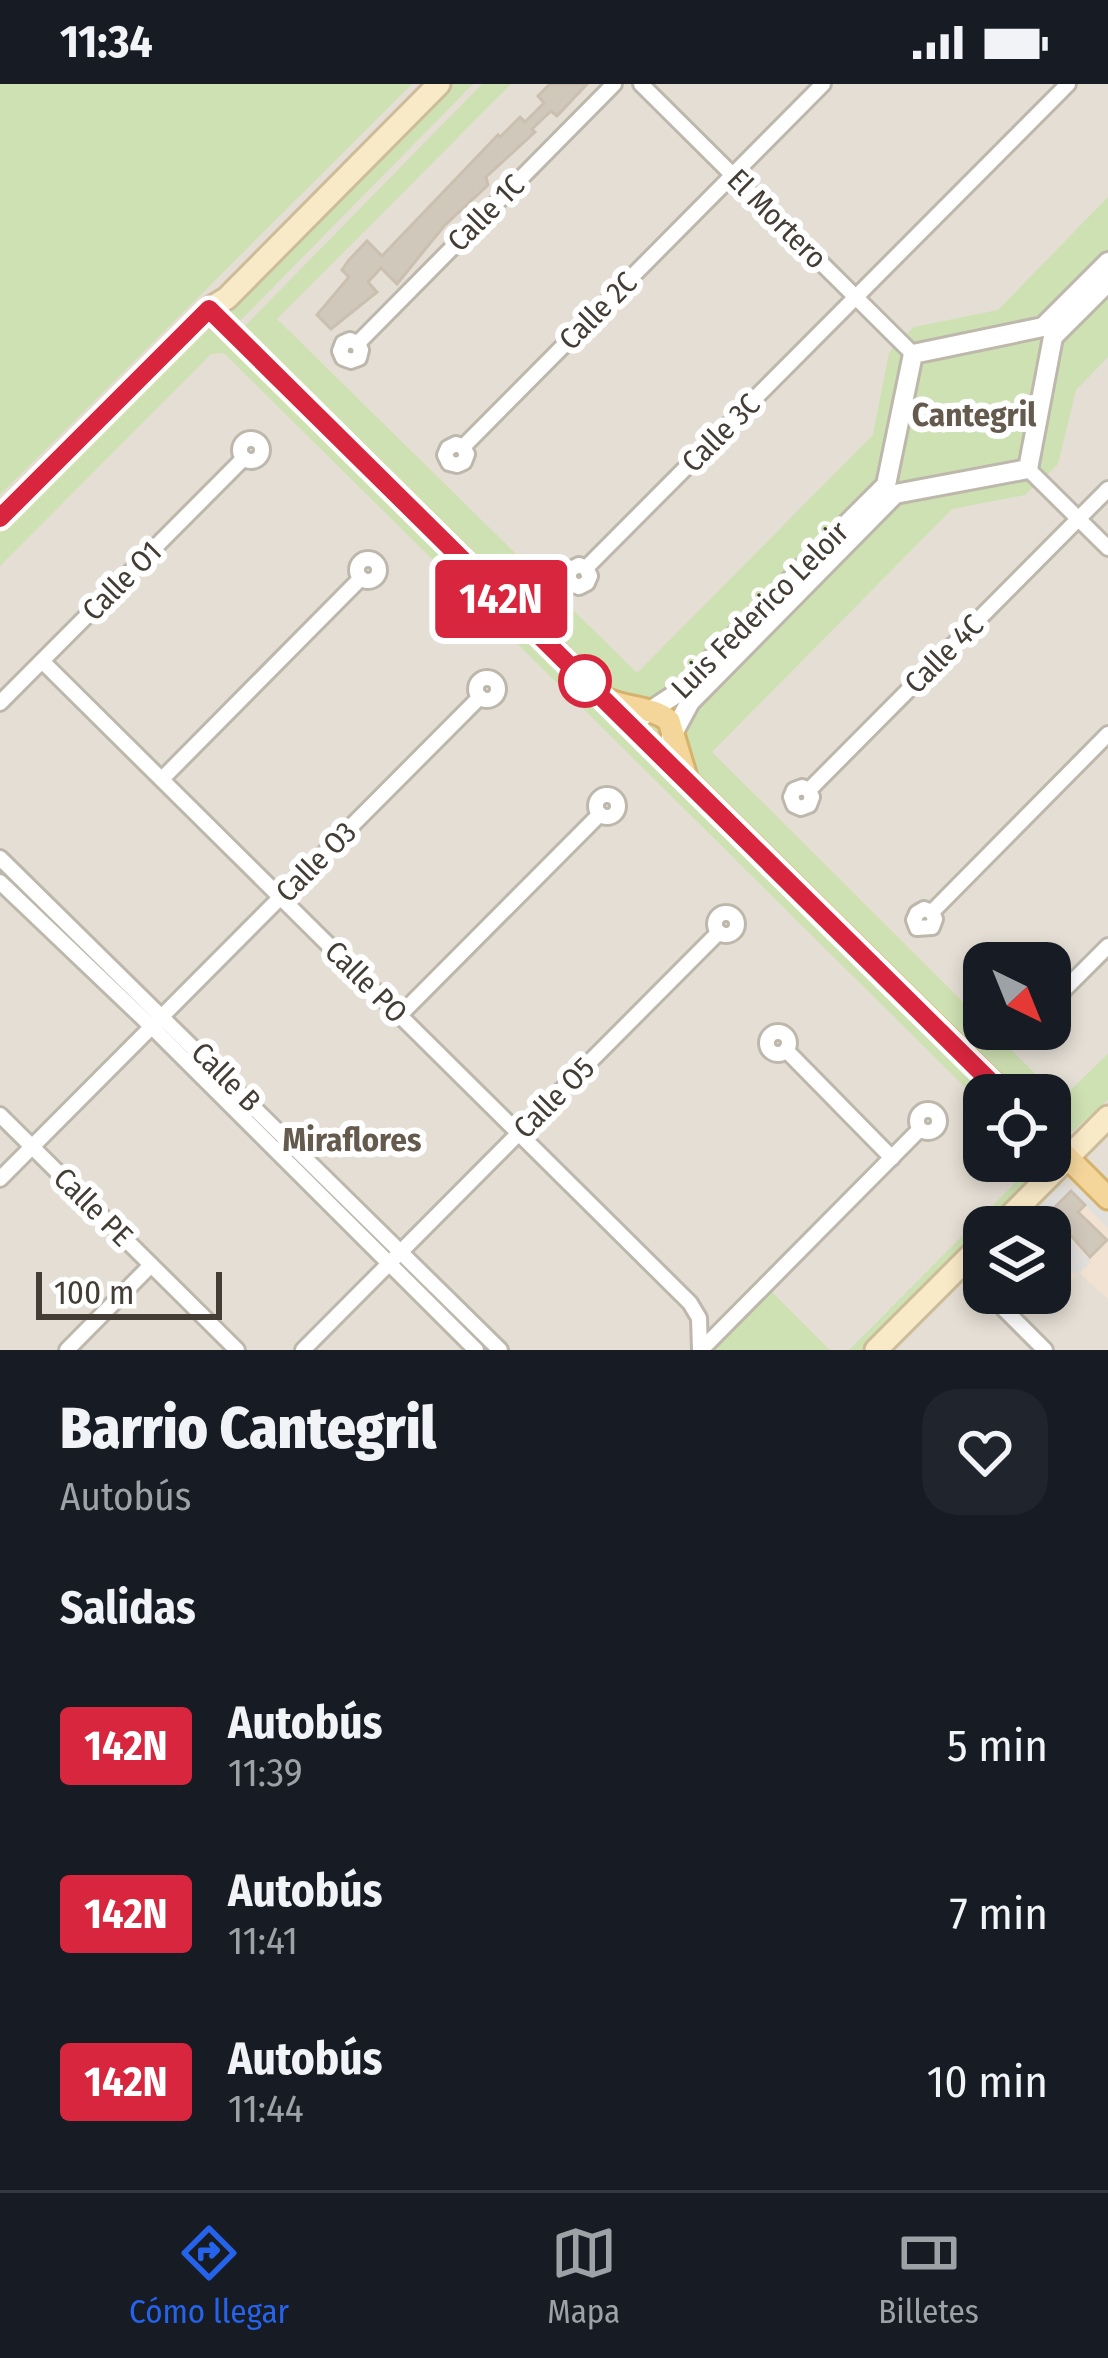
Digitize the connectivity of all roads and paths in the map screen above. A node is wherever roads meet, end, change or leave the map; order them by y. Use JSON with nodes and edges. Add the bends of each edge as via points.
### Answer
{"nodes":[{"id":1,"x":439,"y":84,"type":"edge"},
{"id":2,"x":614,"y":84,"type":"edge"},
{"id":3,"x":641,"y":84,"type":"edge"},
{"id":4,"x":824,"y":84,"type":"edge"},
{"id":5,"x":1068,"y":84,"type":"edge"},
{"id":6,"x":733,"y":176,"type":"junction"},
{"id":7,"x":1108,"y":262,"type":"edge"},
{"id":8,"x":1108,"y":282,"type":"edge"},
{"id":9,"x":856,"y":297,"type":"junction"},
{"id":10,"x":218,"y":308,"type":"junction"},
{"id":11,"x":1048,"y":332,"type":"junction"},
{"id":12,"x":358,"y":343,"type":"dead end"},
{"id":13,"x":913,"y":354,"type":"junction"},
{"id":14,"x":463,"y":447,"type":"dead end"},
{"id":15,"x":244,"y":458,"type":"dead end"},
{"id":16,"x":1028,"y":469,"type":"junction"},
{"id":17,"x":891,"y":489,"type":"junction"},
{"id":18,"x":1108,"y":489,"type":"edge"},
{"id":19,"x":0,"y":518,"type":"edge"},
{"id":20,"x":1078,"y":519,"type":"junction"},
{"id":21,"x":0,"y":534,"type":"edge"},
{"id":22,"x":1108,"y":548,"type":"edge"},
{"id":23,"x":586,"y":568,"type":"dead end"},
{"id":24,"x":361,"y":578,"type":"dead end"},
{"id":25,"x":43,"y":661,"type":"junction"},
{"id":26,"x":596,"y":693,"type":"junction"},
{"id":27,"x":480,"y":697,"type":"dead end"},
{"id":28,"x":0,"y":704,"type":"edge"},
{"id":29,"x":648,"y":712,"type":"junction"},
{"id":30,"x":673,"y":734,"type":"junction"},
{"id":31,"x":1108,"y":734,"type":"edge"},
{"id":32,"x":644,"y":741,"type":"junction"},
{"id":33,"x":161,"y":779,"type":"junction"},
{"id":34,"x":689,"y":782,"type":"junction"},
{"id":35,"x":809,"y":790,"type":"dead end"},
{"id":36,"x":600,"y":814,"type":"dead end"},
{"id":37,"x":0,"y":858,"type":"edge"},
{"id":38,"x":0,"y":882,"type":"edge"},
{"id":39,"x":281,"y":897,"type":"junction"},
{"id":40,"x":932,"y":912,"type":"dead end"},
{"id":41,"x":719,"y":932,"type":"dead end"},
{"id":42,"x":1108,"y":946,"type":"edge"},
{"id":43,"x":1071,"y":983,"type":"edge"},
{"id":44,"x":400,"y":1015,"type":"junction"},
{"id":45,"x":157,"y":1021,"type":"junction"},
{"id":46,"x":786,"y":1050,"type":"dead end"},
{"id":47,"x":983,"y":1074,"type":"edge"},
{"id":48,"x":0,"y":1115,"type":"edge"},
{"id":49,"x":1108,"y":1117,"type":"edge"},
{"id":50,"x":920,"y":1129,"type":"dead end"},
{"id":51,"x":519,"y":1133,"type":"junction"},
{"id":52,"x":32,"y":1147,"type":"junction"},
{"id":53,"x":1071,"y":1153,"type":"edge"},
{"id":54,"x":892,"y":1157,"type":"junction"},
{"id":55,"x":1071,"y":1161,"type":"edge"},
{"id":56,"x":0,"y":1179,"type":"edge"},
{"id":57,"x":1043,"y":1182,"type":"edge"},
{"id":58,"x":1108,"y":1198,"type":"edge"},
{"id":59,"x":1019,"y":1206,"type":"edge"},
{"id":60,"x":395,"y":1258,"type":"junction"},
{"id":61,"x":963,"y":1262,"type":"edge"},
{"id":62,"x":151,"y":1265,"type":"junction"},
{"id":63,"x":960,"y":1265,"type":"junction"},
{"id":64,"x":963,"y":1268,"type":"edge"},
{"id":65,"x":690,"y":1303,"type":"junction"},
{"id":66,"x":743,"y":1307,"type":"junction"},
{"id":67,"x":1009,"y":1314,"type":"edge"},
{"id":68,"x":67,"y":1350,"type":"edge"},
{"id":69,"x":237,"y":1350,"type":"edge"},
{"id":70,"x":303,"y":1350,"type":"edge"},
{"id":71,"x":476,"y":1350,"type":"edge"},
{"id":72,"x":500,"y":1350,"type":"edge"},
{"id":73,"x":700,"y":1350,"type":"edge"},
{"id":74,"x":876,"y":1350,"type":"edge"},
{"id":75,"x":1045,"y":1350,"type":"edge"}],
"edges":[{"from":1,"to":10,"type":"main road"},
{"from":2,"to":12,"type":"street","name":"Calle 1C"},
{"from":3,"to":6,"type":"street","name":"El Mortero"},
{"from":4,"to":6,"type":"street","name":"Calle 2C"},
{"from":5,"to":9,"type":"street","name":"Calle 3C"},
{"from":6,"to":9,"type":"street","name":"El Mortero"},
{"from":6,"to":14,"type":"street","name":"Calle 2C"},
{"from":7,"to":11,"type":"street"},
{"from":8,"to":11,"type":"street"},
{"from":9,"to":13,"type":"street","name":"El Mortero"},
{"from":9,"to":23,"type":"street","name":"Calle 3C"},
{"from":10,"to":19,"type":"main road"},
{"from":10,"to":21,"type":"main road"},
{"from":10,"to":26,"type":"main road"},
{"from":11,"to":13,"type":"street"},
{"from":11,"to":16,"type":"street"},
{"from":13,"to":17,"type":"street"},
{"from":15,"to":25,"type":"street","name":"Calle O1"},
{"from":16,"to":17,"type":"street"},
{"from":16,"to":20,"type":"street"},
{"from":17,"to":29,"type":"street","name":"Luis Federico Leloir","via":[[679,692]]},
{"from":17,"to":30,"type":"street","name":"Luis Federico Leloir","via":[[690,701]]},
{"from":18,"to":20,"type":"street","name":"Calle 4C"},
{"from":20,"to":22,"type":"street"},
{"from":20,"to":35,"type":"street","name":"Calle 4C"},
{"from":24,"to":33,"type":"street"},
{"from":25,"to":28,"type":"street","name":"Calle O1"},
{"from":25,"to":33,"type":"street","name":"Calle PO"},
{"from":26,"to":29,"type":"main road"},
{"from":26,"to":32,"type":"main road"},
{"from":27,"to":39,"type":"street","name":"Calle O3"},
{"from":29,"to":30,"type":"main road","via":[[663,715]]},
{"from":29,"to":32,"type":"street","name":"Luis Federico Leloir","via":[[636,725]]},
{"from":30,"to":32,"type":"street","name":"Luis Federico Leloir"},
{"from":30,"to":34,"type":"main road"},
{"from":31,"to":40,"type":"street"},
{"from":32,"to":34,"type":"main road"},
{"from":33,"to":39,"type":"street","name":"Calle PO"},
{"from":34,"to":47,"type":"main road"},
{"from":36,"to":44,"type":"street"},
{"from":37,"to":45,"type":"street","name":"Calle B"},
{"from":38,"to":45,"type":"street","name":"Calle B"},
{"from":39,"to":44,"type":"street","name":"Calle PO"},
{"from":39,"to":45,"type":"street","name":"Calle O3"},
{"from":41,"to":51,"type":"street","name":"Calle O5"},
{"from":42,"to":43,"type":"street"},
{"from":44,"to":51,"type":"street","name":"Calle PO"},
{"from":45,"to":52,"type":"street","name":"Calle O3"},
{"from":45,"to":60,"type":"street","name":"Calle B"},
{"from":46,"to":54,"type":"street"},
{"from":48,"to":52,"type":"street","name":"Calle PE"},
{"from":49,"to":53,"type":"main road"},
{"from":50,"to":54,"type":"street"},
{"from":51,"to":60,"type":"street","name":"Calle O5"},
{"from":51,"to":65,"type":"street","name":"Calle PO"},
{"from":52,"to":56,"type":"street","name":"Calle O3"},
{"from":52,"to":62,"type":"street","name":"Calle PE"},
{"from":54,"to":66,"type":"street"},
{"from":55,"to":58,"type":"main road"},
{"from":57,"to":59,"type":"main road"},
{"from":60,"to":70,"type":"street","name":"Calle O5"},
{"from":60,"to":71,"type":"street","name":"Calle B"},
{"from":60,"to":72,"type":"street","name":"Calle B"},
{"from":61,"to":63,"type":"main road"},
{"from":62,"to":68,"type":"street"},
{"from":62,"to":69,"type":"street","name":"Calle PE"},
{"from":63,"to":64,"type":"street"},
{"from":63,"to":74,"type":"main road"},
{"from":65,"to":66,"type":"street","via":[[708,1312]]},
{"from":65,"to":73,"type":"street"},
{"from":66,"to":73,"type":"street"},
{"from":67,"to":75,"type":"street"}]}
